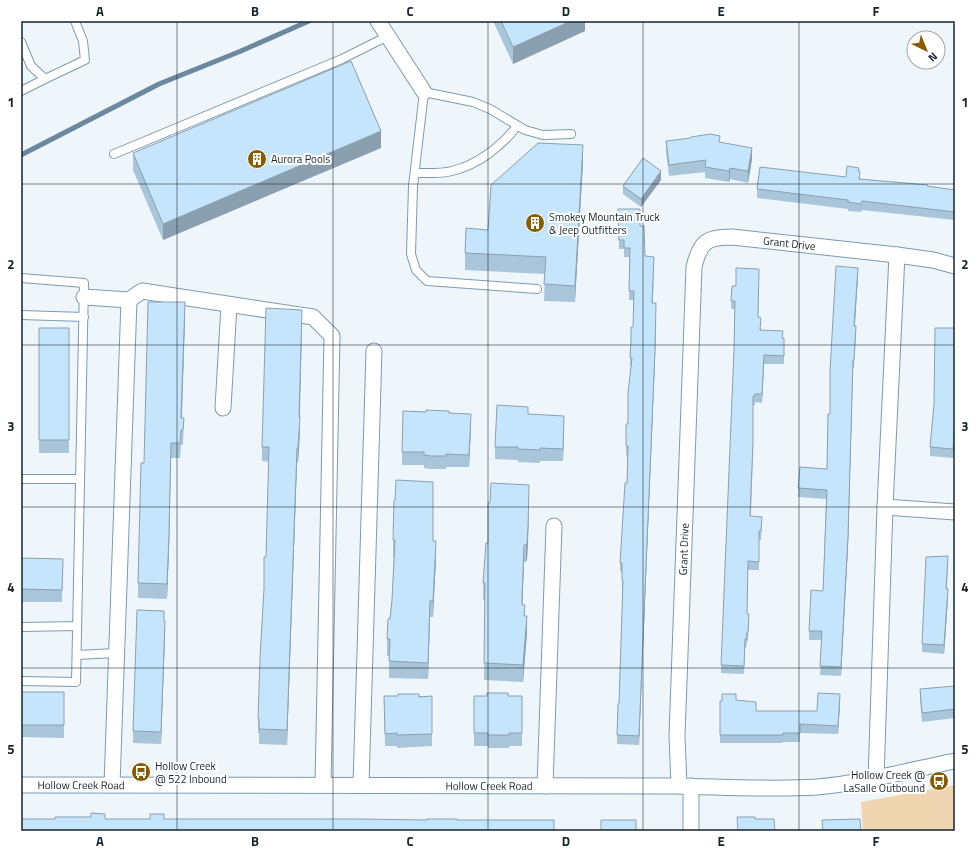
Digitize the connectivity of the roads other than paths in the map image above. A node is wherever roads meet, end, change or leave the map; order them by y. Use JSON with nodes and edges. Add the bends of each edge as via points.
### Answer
{"nodes":[{"id":1,"x":75,"y":21,"type":"edge"},
{"id":2,"x":378,"y":21,"type":"edge"},
{"id":3,"x":388,"y":36,"type":"junction"},
{"id":4,"x":21,"y":42,"type":"edge"},
{"id":5,"x":45,"y":79,"type":"junction"},
{"id":6,"x":21,"y":91,"type":"edge"},
{"id":7,"x":424,"y":92,"type":"junction"},
{"id":8,"x":517,"y":126,"type":"junction"},
{"id":9,"x":571,"y":134,"type":"dead end"},
{"id":10,"x":114,"y":154,"type":"dead end"},
{"id":11,"x":414,"y":173,"type":"junction"},
{"id":12,"x":897,"y":255,"type":"junction"},
{"id":13,"x":955,"y":266,"type":"edge"},
{"id":14,"x":21,"y":278,"type":"edge"},
{"id":15,"x":537,"y":289,"type":"dead end"},
{"id":16,"x":84,"y":297,"type":"junction"},
{"id":17,"x":129,"y":300,"type":"junction"},
{"id":18,"x":229,"y":305,"type":"junction"},
{"id":19,"x":21,"y":315,"type":"edge"},
{"id":20,"x":84,"y":317,"type":"junction"},
{"id":21,"x":374,"y":351,"type":"dead end"},
{"id":22,"x":223,"y":408,"type":"dead end"},
{"id":23,"x":21,"y":479,"type":"edge"},
{"id":24,"x":80,"y":479,"type":"junction"},
{"id":25,"x":885,"y":507,"type":"junction"},
{"id":26,"x":955,"y":512,"type":"edge"},
{"id":27,"x":554,"y":526,"type":"dead end"},
{"id":28,"x":77,"y":626,"type":"junction"},
{"id":29,"x":21,"y":627,"type":"edge"},
{"id":30,"x":116,"y":653,"type":"junction"},
{"id":31,"x":77,"y":655,"type":"junction"},
{"id":32,"x":21,"y":681,"type":"edge"},
{"id":33,"x":955,"y":761,"type":"edge"},
{"id":34,"x":876,"y":779,"type":"junction"},
{"id":35,"x":21,"y":785,"type":"edge"},
{"id":36,"x":112,"y":785,"type":"junction"},
{"id":37,"x":323,"y":785,"type":"junction"},
{"id":38,"x":361,"y":785,"type":"junction"},
{"id":39,"x":545,"y":786,"type":"junction"},
{"id":40,"x":685,"y":786,"type":"junction"},
{"id":41,"x":691,"y":831,"type":"edge"}],
"edges":[{"from":1,"to":5,"type":"lane","via":[[84,41],[85,60]]},
{"from":2,"to":3,"type":"street"},
{"from":3,"to":7,"type":"street"},
{"from":3,"to":10,"type":"lane","via":[[342,59]]},
{"from":4,"to":5,"type":"lane","via":[[31,66]]},
{"from":5,"to":6,"type":"lane"},
{"from":7,"to":8,"type":"lane","via":[[472,102],[490,109]]},
{"from":7,"to":11,"type":"lane"},
{"from":8,"to":9,"type":"lane","via":[[543,135]]},
{"from":8,"to":11,"type":"lane","via":[[507,139],[479,160],[451,172]]},
{"from":11,"to":15,"type":"lane","via":[[411,254],[416,270],[426,281]]},
{"from":12,"to":13,"type":"street","name":"Grant Drive"},
{"from":12,"to":25,"type":"street"},
{"from":12,"to":40,"type":"street","name":"Grant Drive","via":[[732,237],[716,237],[704,243],[697,252],[694,267],[677,736]]},
{"from":14,"to":16,"type":"lane","via":[[84,283]]},
{"from":16,"to":17,"type":"street"},
{"from":16,"to":20,"type":"lane"},
{"from":17,"to":18,"type":"street","via":[[142,292]]},
{"from":17,"to":30,"type":"street"},
{"from":18,"to":22,"type":"street"},
{"from":18,"to":37,"type":"street","via":[[313,318],[332,336]]},
{"from":19,"to":20,"type":"lane"},
{"from":20,"to":24,"type":"lane"},
{"from":21,"to":38,"type":"street"},
{"from":23,"to":24,"type":"lane"},
{"from":24,"to":28,"type":"lane"},
{"from":25,"to":26,"type":"street"},
{"from":25,"to":34,"type":"street"},
{"from":27,"to":39,"type":"street"},
{"from":28,"to":29,"type":"lane"},
{"from":28,"to":31,"type":"lane"},
{"from":30,"to":31,"type":"lane"},
{"from":30,"to":36,"type":"street"},
{"from":31,"to":32,"type":"lane","via":[[76,682]]},
{"from":33,"to":34,"type":"street","name":"Hollow Creek Road"},
{"from":34,"to":40,"type":"street","name":"Hollow Creek Road","via":[[817,787]]},
{"from":35,"to":36,"type":"street","name":"Hollow Creek Road"},
{"from":36,"to":37,"type":"street","name":"Hollow Creek Road"},
{"from":37,"to":38,"type":"street","name":"Hollow Creek Road"},
{"from":38,"to":39,"type":"street","name":"Hollow Creek Road"},
{"from":39,"to":40,"type":"street","name":"Hollow Creek Road"},
{"from":40,"to":41,"type":"street","name":"Grant Drive"}]}
